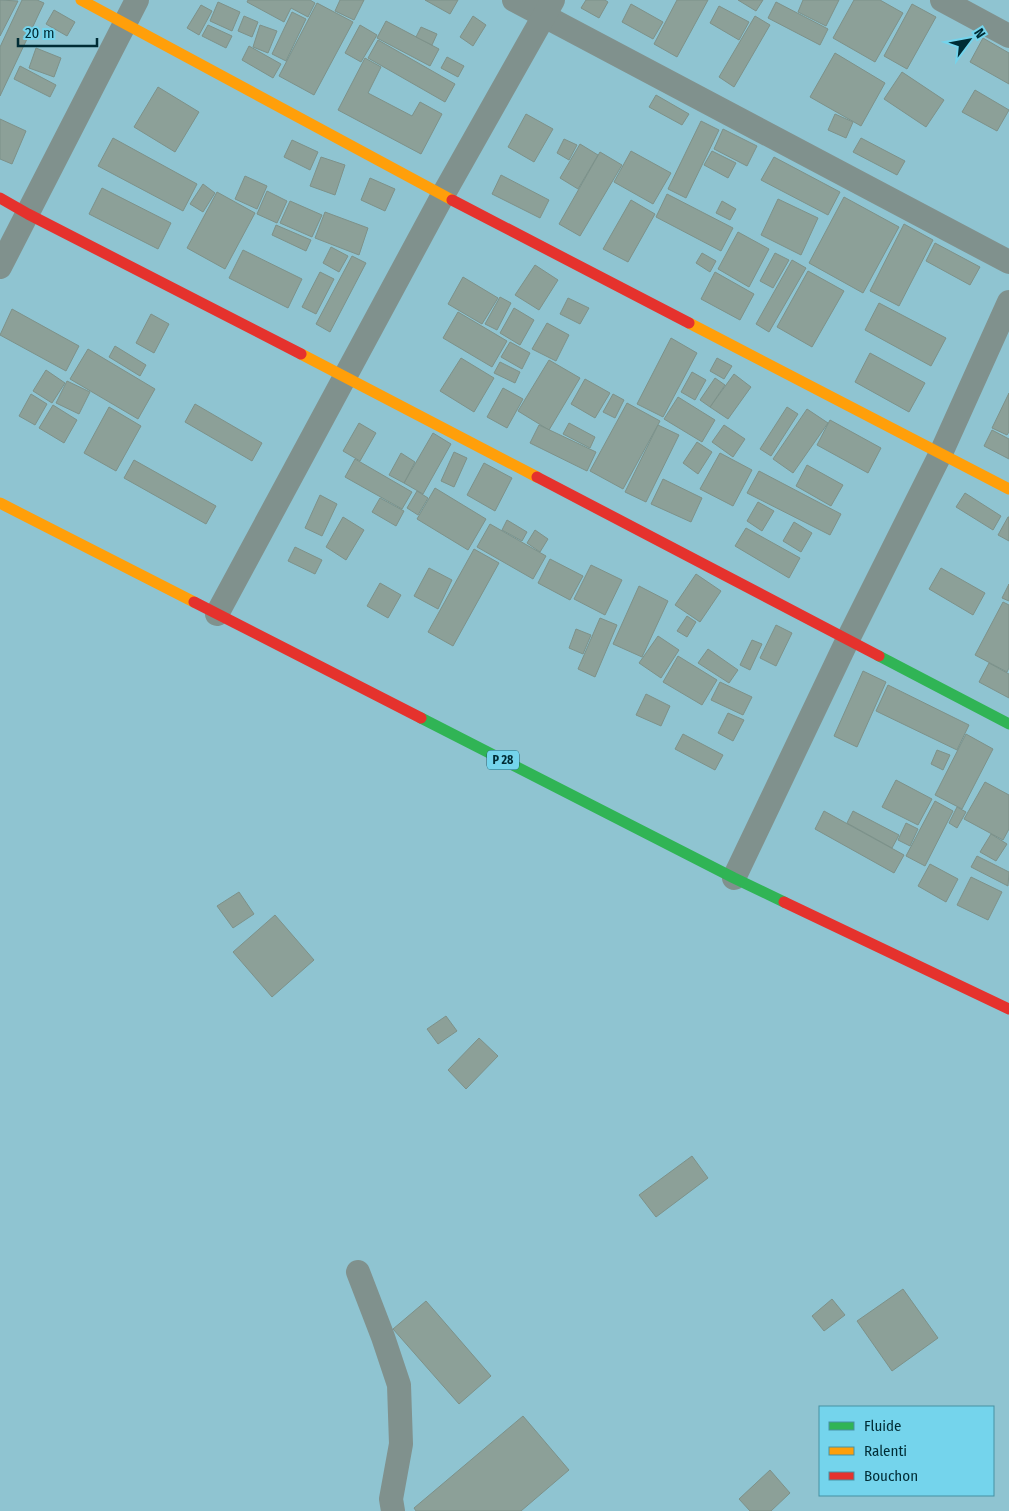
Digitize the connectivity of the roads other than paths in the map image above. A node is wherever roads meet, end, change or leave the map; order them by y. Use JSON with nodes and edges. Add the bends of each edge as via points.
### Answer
{"nodes":[{"id":1,"x":81,"y":0,"type":"edge"},
{"id":2,"x":137,"y":0,"type":"edge"},
{"id":3,"x":514,"y":0,"type":"edge"},
{"id":4,"x":942,"y":0,"type":"edge"},
{"id":5,"x":549,"y":8,"type":"edge"},
{"id":6,"x":125,"y":24,"type":"junction"},
{"id":7,"x":1009,"y":36,"type":"edge"},
{"id":8,"x":443,"y":195,"type":"junction"},
{"id":9,"x":0,"y":198,"type":"edge"},
{"id":10,"x":28,"y":214,"type":"junction"},
{"id":11,"x":1009,"y":262,"type":"edge"},
{"id":12,"x":0,"y":267,"type":"edge"},
{"id":13,"x":1009,"y":302,"type":"edge"},
{"id":14,"x":344,"y":376,"type":"junction"},
{"id":15,"x":941,"y":452,"type":"junction"},
{"id":16,"x":1009,"y":490,"type":"edge"},
{"id":17,"x":0,"y":503,"type":"edge"},
{"id":18,"x":217,"y":614,"type":"junction"},
{"id":19,"x":848,"y":639,"type":"junction"},
{"id":20,"x":1009,"y":724,"type":"edge"},
{"id":21,"x":734,"y":878,"type":"junction"},
{"id":22,"x":1009,"y":1009,"type":"edge"},
{"id":23,"x":358,"y":1272,"type":"dead end"},
{"id":24,"x":393,"y":1511,"type":"edge"}],
"edges":[{"from":1,"to":6,"type":"street"},
{"from":2,"to":6,"type":"street"},
{"from":3,"to":5,"type":"street"},
{"from":4,"to":7,"type":"street"},
{"from":5,"to":8,"type":"street"},
{"from":5,"to":11,"type":"street"},
{"from":6,"to":8,"type":"street"},
{"from":6,"to":10,"type":"street"},
{"from":8,"to":14,"type":"street"},
{"from":8,"to":15,"type":"street"},
{"from":9,"to":10,"type":"street"},
{"from":10,"to":12,"type":"street"},
{"from":10,"to":14,"type":"street"},
{"from":13,"to":15,"type":"street"},
{"from":14,"to":18,"type":"street"},
{"from":14,"to":19,"type":"street"},
{"from":15,"to":16,"type":"street"},
{"from":15,"to":19,"type":"street"},
{"from":17,"to":18,"type":"street","number":"P 28"},
{"from":18,"to":21,"type":"street","number":"P 28"},
{"from":19,"to":20,"type":"street"},
{"from":19,"to":21,"type":"street"},
{"from":21,"to":22,"type":"street","number":"P 28"},
{"from":23,"to":24,"type":"street","via":[[399,1385],[402,1444],[391,1499]]}]}
